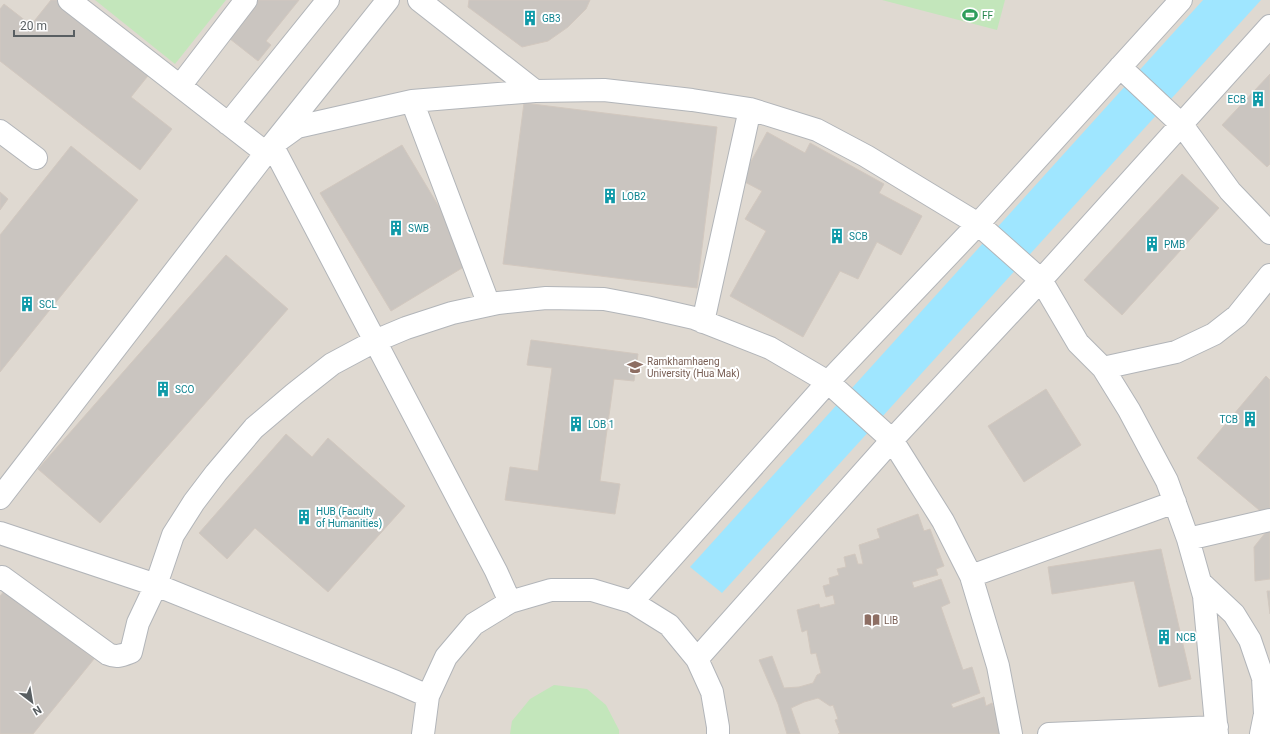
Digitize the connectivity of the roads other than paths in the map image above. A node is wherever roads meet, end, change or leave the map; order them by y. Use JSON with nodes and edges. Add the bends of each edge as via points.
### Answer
{"nodes":[{"id":1,"x":69,"y":0,"type":"edge"},
{"id":2,"x":246,"y":0,"type":"edge"},
{"id":3,"x":328,"y":0,"type":"edge"},
{"id":4,"x":388,"y":0,"type":"edge"},
{"id":5,"x":419,"y":0,"type":"edge"},
{"id":6,"x":1181,"y":0,"type":"edge"},
{"id":7,"x":1270,"y":26,"type":"edge"},
{"id":8,"x":1125,"y":72,"type":"junction"},
{"id":9,"x":180,"y":86,"type":"junction"},
{"id":10,"x":535,"y":91,"type":"junction"},
{"id":11,"x":412,"y":101,"type":"junction"},
{"id":12,"x":750,"y":109,"type":"junction"},
{"id":13,"x":1176,"y":120,"type":"junction"},
{"id":14,"x":228,"y":124,"type":"junction"},
{"id":15,"x":0,"y":131,"type":"edge"},
{"id":16,"x":269,"y":149,"type":"junction"},
{"id":17,"x":36,"y":158,"type":"dead end"},
{"id":18,"x":981,"y":227,"type":"junction"},
{"id":19,"x":1270,"y":233,"type":"edge"},
{"id":20,"x":1035,"y":275,"type":"junction"},
{"id":21,"x":1270,"y":275,"type":"edge"},
{"id":22,"x":490,"y":305,"type":"junction"},
{"id":23,"x":703,"y":322,"type":"junction"},
{"id":24,"x":375,"y":341,"type":"junction"},
{"id":25,"x":1103,"y":368,"type":"junction"},
{"id":26,"x":833,"y":386,"type":"junction"},
{"id":27,"x":887,"y":435,"type":"junction"},
{"id":28,"x":0,"y":498,"type":"edge"},
{"id":29,"x":1175,"y":502,"type":"junction"},
{"id":30,"x":1270,"y":520,"type":"edge"},
{"id":31,"x":0,"y":533,"type":"edge"},
{"id":32,"x":1188,"y":539,"type":"junction"},
{"id":33,"x":972,"y":576,"type":"junction"},
{"id":34,"x":0,"y":579,"type":"edge"},
{"id":35,"x":1200,"y":583,"type":"junction"},
{"id":36,"x":156,"y":585,"type":"junction"},
{"id":37,"x":510,"y":602,"type":"junction"},
{"id":38,"x":632,"y":602,"type":"junction"},
{"id":39,"x":697,"y":659,"type":"junction"},
{"id":40,"x":428,"y":696,"type":"junction"},
{"id":41,"x":1217,"y":730,"type":"edge"},
{"id":42,"x":423,"y":734,"type":"edge"},
{"id":43,"x":718,"y":734,"type":"edge"},
{"id":44,"x":1011,"y":734,"type":"edge"},
{"id":45,"x":1049,"y":734,"type":"edge"},
{"id":46,"x":1262,"y":734,"type":"edge"}],
"edges":[{"from":1,"to":9,"type":"lane"},
{"from":2,"to":9,"type":"lane"},
{"from":3,"to":14,"type":"lane"},
{"from":4,"to":16,"type":"lane"},
{"from":5,"to":10,"type":"lane"},
{"from":6,"to":8,"type":"lane"},
{"from":7,"to":13,"type":"lane"},
{"from":8,"to":13,"type":"lane"},
{"from":8,"to":18,"type":"lane"},
{"from":9,"to":14,"type":"lane"},
{"from":10,"to":11,"type":"lane"},
{"from":10,"to":12,"type":"lane","via":[[604,90]]},
{"from":11,"to":16,"type":"lane","via":[[297,127]]},
{"from":11,"to":22,"type":"lane"},
{"from":12,"to":18,"type":"lane","via":[[817,130],[866,156]]},
{"from":12,"to":23,"type":"lane"},
{"from":13,"to":19,"type":"lane","via":[[1230,191]]},
{"from":13,"to":20,"type":"lane"},
{"from":14,"to":16,"type":"lane"},
{"from":15,"to":17,"type":"lane"},
{"from":16,"to":24,"type":"lane"},
{"from":16,"to":28,"type":"lane"},
{"from":18,"to":20,"type":"lane"},
{"from":18,"to":26,"type":"lane"},
{"from":20,"to":25,"type":"lane","via":[[1078,343]]},
{"from":20,"to":27,"type":"lane"},
{"from":21,"to":25,"type":"lane","via":[[1237,316],[1214,334],[1176,352]]},
{"from":22,"to":23,"type":"lane","via":[[546,298],[604,299]]},
{"from":22,"to":24,"type":"lane","via":[[452,313]]},
{"from":23,"to":26,"type":"lane","via":[[770,348]]},
{"from":24,"to":36,"type":"lane","via":[[332,364],[254,428],[194,502],[173,535]]},
{"from":24,"to":37,"type":"lane","via":[[493,564]]},
{"from":25,"to":29,"type":"lane","via":[[1129,410],[1167,481]]},
{"from":26,"to":27,"type":"lane"},
{"from":26,"to":38,"type":"lane"},
{"from":27,"to":33,"type":"lane","via":[[944,521]]},
{"from":27,"to":39,"type":"lane"},
{"from":29,"to":32,"type":"lane"},
{"from":29,"to":33,"type":"lane"},
{"from":30,"to":32,"type":"lane"},
{"from":31,"to":36,"type":"lane"},
{"from":32,"to":35,"type":"lane"},
{"from":33,"to":44,"type":"lane","via":[[998,666]]},
{"from":34,"to":36,"type":"lane","via":[[2,577],[114,656],[131,652],[138,623]]},
{"from":35,"to":41,"type":"lane","via":[[1204,596]]},
{"from":35,"to":46,"type":"lane","via":[[1234,614],[1250,640],[1263,678],[1265,714]]},
{"from":36,"to":40,"type":"lane"},
{"from":37,"to":38,"type":"lane","via":[[551,590],[592,590]]},
{"from":37,"to":40,"type":"lane","via":[[474,624],[446,657]]},
{"from":38,"to":39,"type":"lane","via":[[669,625]]},
{"from":39,"to":43,"type":"lane","via":[[712,692]]},
{"from":40,"to":42,"type":"lane"},
{"from":41,"to":45,"type":"lane"}]}
